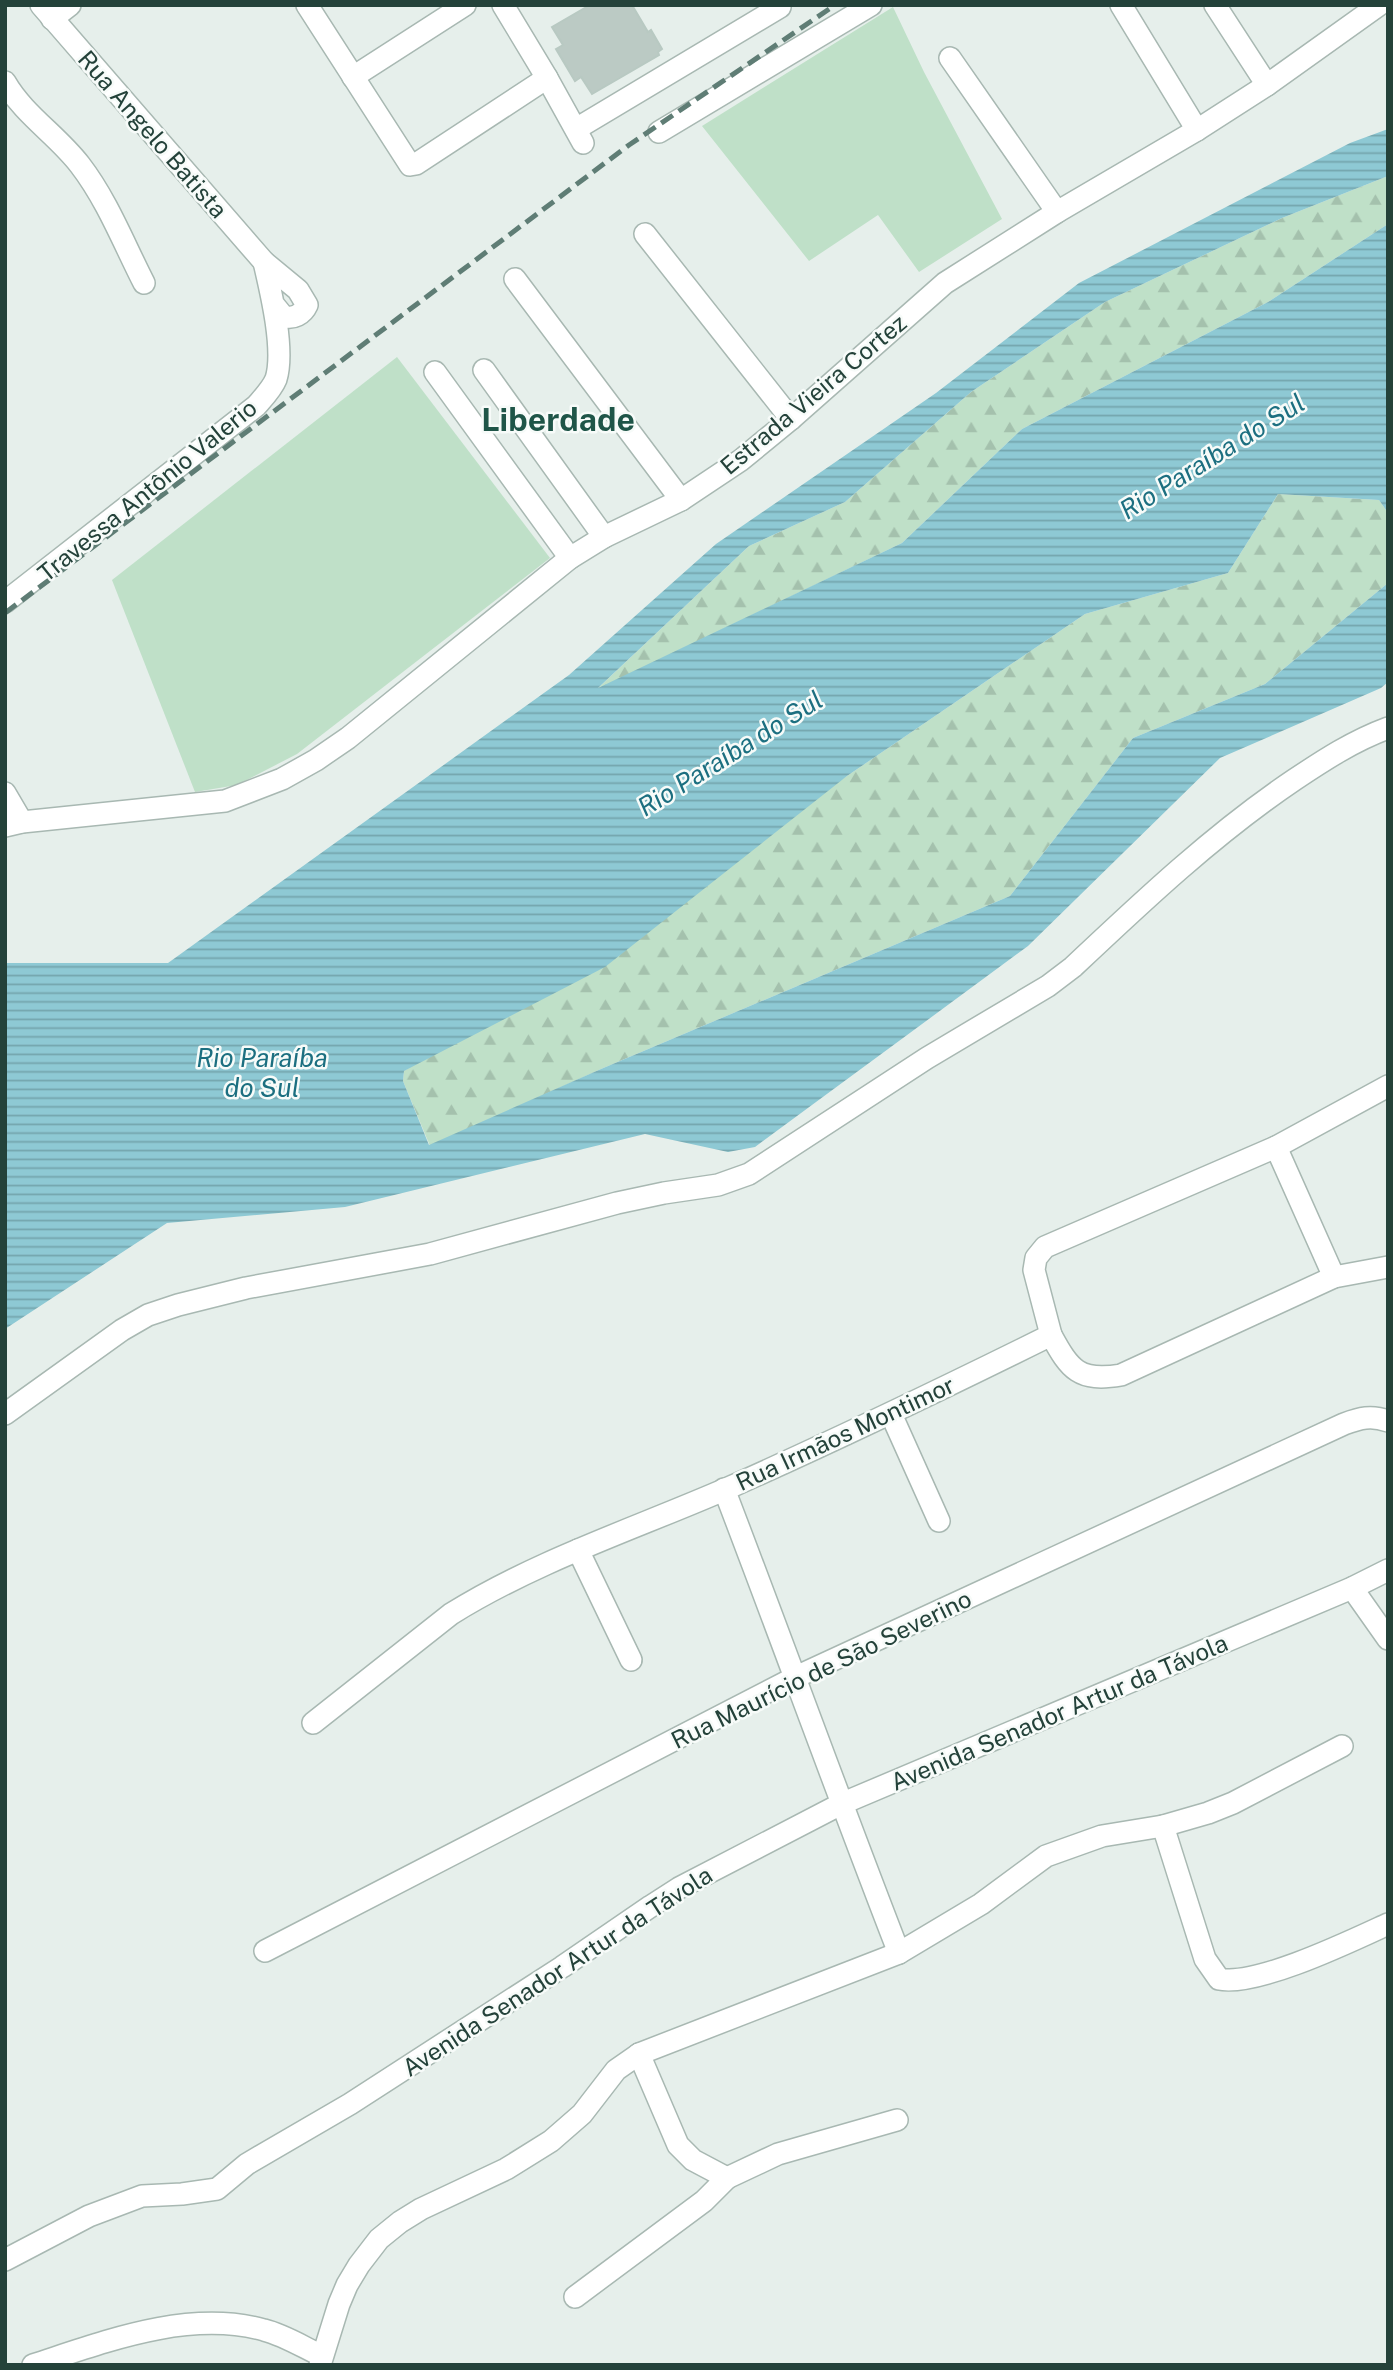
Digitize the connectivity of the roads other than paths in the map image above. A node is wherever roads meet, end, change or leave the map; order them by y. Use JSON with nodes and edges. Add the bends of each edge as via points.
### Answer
{"nodes":[{"id":1,"x":70,"y":5,"type":"edge"},
{"id":2,"x":307,"y":5,"type":"edge"},
{"id":3,"x":465,"y":5,"type":"edge"},
{"id":4,"x":503,"y":5,"type":"edge"},
{"id":5,"x":871,"y":5,"type":"edge"},
{"id":6,"x":1121,"y":5,"type":"edge"},
{"id":7,"x":1214,"y":5,"type":"edge"},
{"id":8,"x":1379,"y":5,"type":"edge"},
{"id":9,"x":780,"y":7,"type":"dead end"},
{"id":10,"x":47,"y":12,"type":"edge"},
{"id":11,"x":950,"y":58,"type":"dead end"},
{"id":12,"x":353,"y":76,"type":"junction"},
{"id":13,"x":547,"y":78,"type":"junction"},
{"id":14,"x":5,"y":82,"type":"edge"},
{"id":15,"x":1267,"y":85,"type":"junction"},
{"id":16,"x":1197,"y":130,"type":"junction"},
{"id":17,"x":659,"y":132,"type":"dead end"},
{"id":18,"x":1057,"y":212,"type":"junction"},
{"id":19,"x":645,"y":234,"type":"dead end"},
{"id":20,"x":264,"y":262,"type":"junction"},
{"id":21,"x":515,"y":279,"type":"dead end"},
{"id":22,"x":144,"y":284,"type":"dead end"},
{"id":23,"x":274,"y":305,"type":"junction"},
{"id":24,"x":484,"y":370,"type":"dead end"},
{"id":25,"x":435,"y":372,"type":"dead end"},
{"id":26,"x":790,"y":419,"type":"junction"},
{"id":27,"x":681,"y":500,"type":"junction"},
{"id":28,"x":604,"y":537,"type":"junction"},
{"id":29,"x":570,"y":558,"type":"junction"},
{"id":30,"x":5,"y":602,"type":"edge"},
{"id":31,"x":1388,"y":728,"type":"edge"},
{"id":32,"x":5,"y":793,"type":"edge"},
{"id":33,"x":13,"y":824,"type":"edge"},
{"id":34,"x":1388,"y":1086,"type":"edge"},
{"id":35,"x":1276,"y":1147,"type":"junction"},
{"id":36,"x":1388,"y":1266,"type":"edge"},
{"id":37,"x":1334,"y":1277,"type":"junction"},
{"id":38,"x":1051,"y":1335,"type":"junction"},
{"id":39,"x":5,"y":1414,"type":"edge"},
{"id":40,"x":891,"y":1414,"type":"junction"},
{"id":41,"x":1388,"y":1421,"type":"edge"},
{"id":42,"x":724,"y":1489,"type":"junction"},
{"id":43,"x":939,"y":1521,"type":"dead end"},
{"id":44,"x":578,"y":1550,"type":"junction"},
{"id":45,"x":1388,"y":1570,"type":"edge"},
{"id":46,"x":1352,"y":1588,"type":"junction"},
{"id":47,"x":1388,"y":1639,"type":"edge"},
{"id":48,"x":631,"y":1660,"type":"dead end"},
{"id":49,"x":796,"y":1677,"type":"junction"},
{"id":50,"x":313,"y":1723,"type":"dead end"},
{"id":51,"x":1342,"y":1745,"type":"dead end"},
{"id":52,"x":841,"y":1804,"type":"junction"},
{"id":53,"x":1163,"y":1826,"type":"junction"},
{"id":54,"x":1388,"y":1924,"type":"edge"},
{"id":55,"x":265,"y":1951,"type":"dead end"},
{"id":56,"x":899,"y":1953,"type":"junction"},
{"id":57,"x":639,"y":2054,"type":"junction"},
{"id":58,"x":897,"y":2120,"type":"dead end"},
{"id":59,"x":727,"y":2178,"type":"junction"},
{"id":60,"x":5,"y":2259,"type":"edge"},
{"id":61,"x":575,"y":2297,"type":"dead end"},
{"id":62,"x":321,"y":2361,"type":"edge"},
{"id":63,"x":33,"y":2365,"type":"edge"}],
"edges":[{"from":1,"to":10,"type":"street"},
{"from":2,"to":12,"type":"street"},
{"from":3,"to":12,"type":"street"},
{"from":4,"to":13,"type":"street"},
{"from":5,"to":17,"type":"street"},
{"from":6,"to":16,"type":"street"},
{"from":7,"to":15,"type":"street"},
{"from":8,"to":15,"type":"street","name":"Estrada Vieira Cortez"},
{"from":9,"to":13,"type":"street","via":[[579,136]]},
{"from":10,"to":20,"type":"street","name":"Rua Angelo Batista"},
{"from":11,"to":18,"type":"street"},
{"from":12,"to":13,"type":"street","via":[[410,165]]},
{"from":14,"to":22,"type":"street","via":[[88,176]]},
{"from":15,"to":16,"type":"street","name":"Estrada Vieira Cortez"},
{"from":16,"to":18,"type":"street","name":"Estrada Vieira Cortez"},
{"from":18,"to":26,"type":"street","name":"Estrada Vieira Cortez","via":[[945,283]]},
{"from":19,"to":26,"type":"street"},
{"from":20,"to":23,"type":"street","name":"Rua Angelo Batista"},
{"from":20,"to":23,"type":"street","name":"Rua Angelo Batista","via":[[298,290],[307,305],[297,316],[283,316]]},
{"from":21,"to":27,"type":"street"},
{"from":23,"to":30,"type":"street","name":"Travessa Antônio Valerio","via":[[277,366],[267,394]]},
{"from":24,"to":28,"type":"street"},
{"from":25,"to":29,"type":"street"},
{"from":26,"to":27,"type":"street","name":"Estrada Vieira Cortez","via":[[741,460]]},
{"from":27,"to":28,"type":"street","name":"Estrada Vieira Cortez"},
{"from":28,"to":29,"type":"street","name":"Estrada Vieira Cortez"},
{"from":29,"to":33,"type":"street","name":"Estrada Vieira Cortez","via":[[348,738],[282,779],[206,804]]},
{"from":31,"to":39,"type":"street","via":[[1336,752],[1241,817],[1048,986],[749,1174],[718,1185],[617,1203],[430,1254],[178,1304],[122,1330]]},
{"from":32,"to":33,"type":"street"},
{"from":34,"to":35,"type":"street"},
{"from":35,"to":37,"type":"street"},
{"from":35,"to":38,"type":"street","via":[[1056,1241],[1039,1253],[1034,1270]]},
{"from":36,"to":37,"type":"street"},
{"from":37,"to":38,"type":"street","via":[[1121,1375],[1082,1375],[1066,1363]]},
{"from":38,"to":40,"type":"street","name":"Rua Irmãos Montimor"},
{"from":40,"to":42,"type":"street","name":"Rua Irmãos Montimor"},
{"from":40,"to":43,"type":"street"},
{"from":41,"to":49,"type":"street","name":"Rua Maurício de São Severino","via":[[1373,1417],[1344,1424]]},
{"from":42,"to":44,"type":"street","name":"Rua Irmãos Montimor"},
{"from":42,"to":49,"type":"street"},
{"from":44,"to":48,"type":"street"},
{"from":44,"to":50,"type":"street","name":"Rua Irmãos Montimor","via":[[451,1614]]},
{"from":45,"to":46,"type":"street","name":"Avenida Senador Artur da Távola"},
{"from":46,"to":47,"type":"street"},
{"from":46,"to":52,"type":"street","name":"Avenida Senador Artur da Távola"},
{"from":49,"to":52,"type":"street"},
{"from":49,"to":55,"type":"street","name":"Rua Maurício de São Severino"},
{"from":51,"to":53,"type":"street","via":[[1233,1803]]},
{"from":52,"to":56,"type":"street"},
{"from":52,"to":60,"type":"street","name":"Avenida Senador Artur da Távola","via":[[660,1900],[350,2104],[247,2164],[217,2189],[142,2196],[89,2216]]},
{"from":53,"to":54,"type":"street","via":[[1205,1959],[1219,1979],[1240,1980],[1277,1969]]},
{"from":53,"to":56,"type":"street","via":[[1102,1836],[1046,1856],[981,1905]]},
{"from":56,"to":57,"type":"street"},
{"from":57,"to":59,"type":"street","via":[[678,2145],[693,2160]]},
{"from":57,"to":62,"type":"street","via":[[616,2070],[582,2114],[551,2141],[506,2169],[421,2209],[379,2239],[347,2285]]},
{"from":58,"to":59,"type":"street","via":[[778,2154]]},
{"from":59,"to":61,"type":"street","via":[[704,2201]]},
{"from":62,"to":63,"type":"street","via":[[261,2329],[188,2325],[143,2331]]}]}
